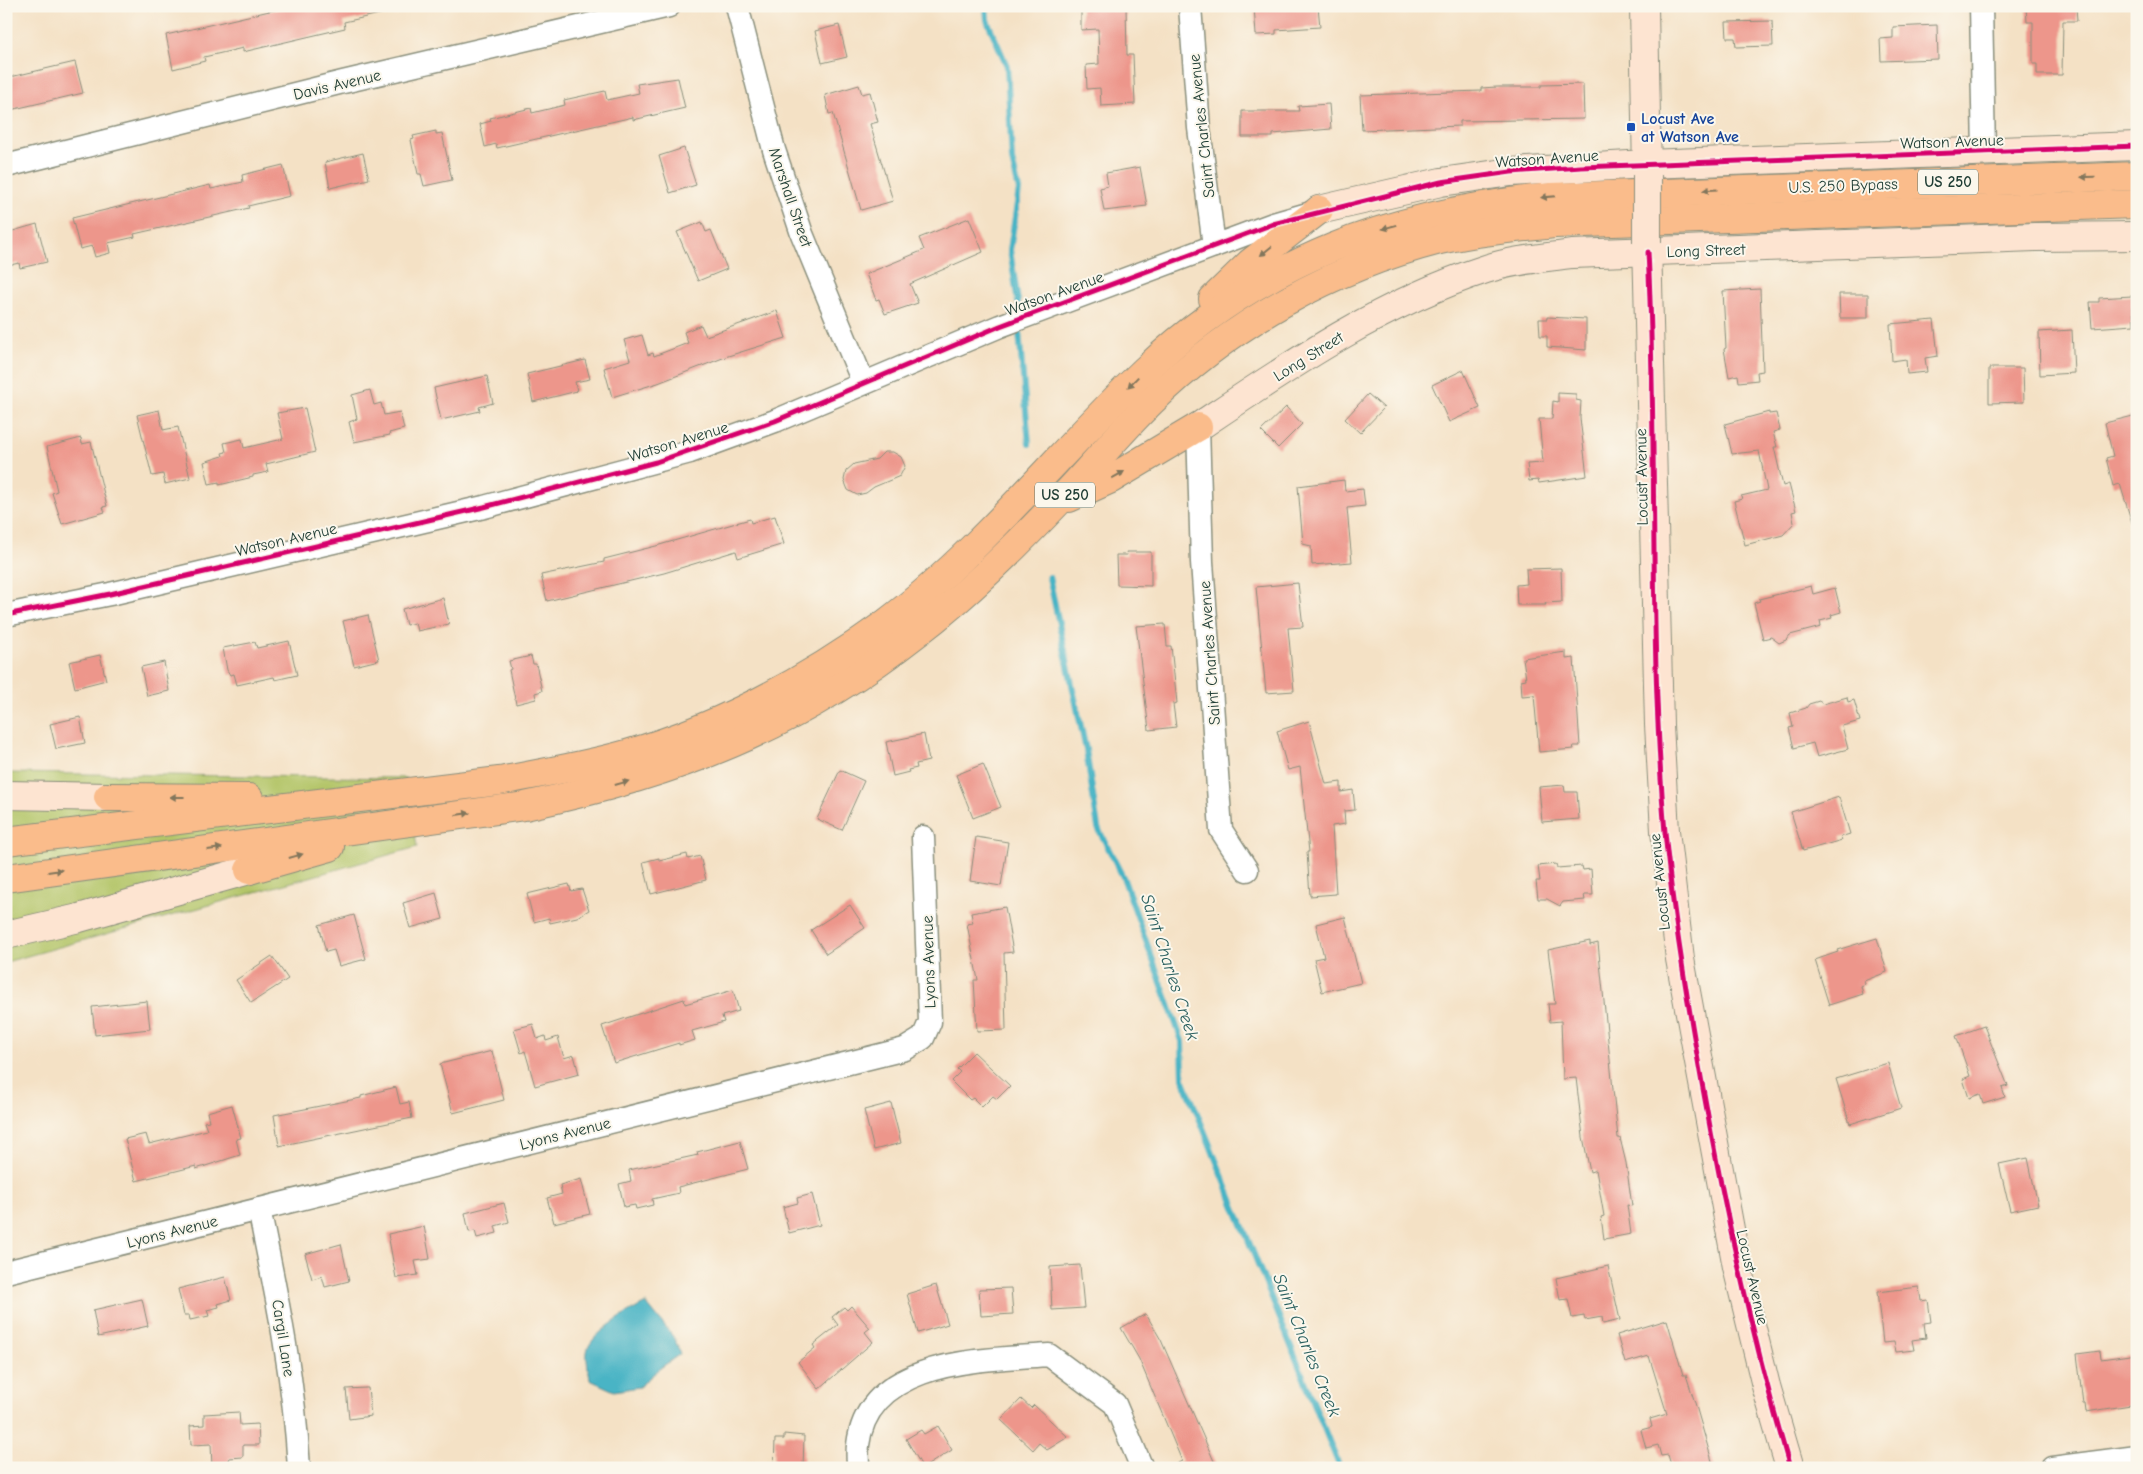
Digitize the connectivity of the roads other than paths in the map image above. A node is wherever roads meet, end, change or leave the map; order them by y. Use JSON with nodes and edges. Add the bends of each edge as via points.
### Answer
{"nodes":[{"id":1,"x":669,"y":6,"type":"edge"},
{"id":2,"x":737,"y":6,"type":"edge"},
{"id":3,"x":1190,"y":6,"type":"edge"},
{"id":4,"x":1644,"y":6,"type":"edge"},
{"id":5,"x":1981,"y":6,"type":"edge"},
{"id":6,"x":2137,"y":146,"type":"edge"},
{"id":7,"x":1984,"y":152,"type":"junction"},
{"id":8,"x":6,"y":166,"type":"edge"},
{"id":9,"x":1646,"y":169,"type":"junction"},
{"id":10,"x":2137,"y":176,"type":"edge"},
{"id":11,"x":2137,"y":204,"type":"edge"},
{"id":12,"x":1319,"y":210,"type":"junction"},
{"id":13,"x":2137,"y":236,"type":"edge"},
{"id":14,"x":1214,"y":246,"type":"junction"},
{"id":15,"x":1648,"y":247,"type":"junction"},
{"id":16,"x":1162,"y":354,"type":"junction"},
{"id":17,"x":863,"y":382,"type":"junction"},
{"id":18,"x":1198,"y":427,"type":"junction"},
{"id":19,"x":1058,"y":502,"type":"junction"},
{"id":20,"x":6,"y":614,"type":"edge"},
{"id":21,"x":6,"y":795,"type":"edge"},
{"id":22,"x":108,"y":797,"type":"joint"},
{"id":23,"x":365,"y":799,"type":"junction"},
{"id":24,"x":429,"y":819,"type":"junction"},
{"id":25,"x":923,"y":837,"type":"dead end"},
{"id":26,"x":6,"y":841,"type":"edge"},
{"id":27,"x":249,"y":870,"type":"joint"},
{"id":28,"x":1247,"y":870,"type":"dead end"},
{"id":29,"x":6,"y":878,"type":"edge"},
{"id":30,"x":6,"y":935,"type":"edge"},
{"id":31,"x":259,"y":1209,"type":"junction"},
{"id":32,"x":6,"y":1272,"type":"edge"},
{"id":33,"x":2137,"y":1458,"type":"edge"},
{"id":34,"x":299,"y":1468,"type":"edge"},
{"id":35,"x":858,"y":1468,"type":"edge"},
{"id":36,"x":1142,"y":1468,"type":"edge"},
{"id":37,"x":1790,"y":1468,"type":"edge"},
{"id":38,"x":2052,"y":1468,"type":"edge"}],
"edges":[{"from":1,"to":8,"type":"street","name":"Davis Avenue","via":[[343,82]]},
{"from":2,"to":17,"type":"street","name":"Marshall Street","via":[[774,150],[796,216]]},
{"from":3,"to":14,"type":"street","name":"Saint Charles Avenue","via":[[1198,128]]},
{"from":4,"to":9,"type":"street","name":"Locust Avenue"},
{"from":5,"to":7,"type":"street"},
{"from":6,"to":7,"type":"street","name":"Watson Avenue"},
{"from":7,"to":9,"type":"street","name":"Watson Avenue"},
{"from":9,"to":12,"type":"street","name":"Watson Avenue","via":[[1511,172],[1441,182]]},
{"from":9,"to":15,"type":"street","name":"Locust Avenue","bridge":true},
{"from":10,"to":16,"type":"highway","name":"U.S. 250 Bypass","number":"US 250","one_way":true,"via":[[1552,196],[1491,203],[1419,218],[1361,235],[1309,257],[1219,310]]},
{"from":11,"to":19,"type":"highway","number":"US 250","via":[[1555,224],[1498,229],[1388,255],[1335,275],[1275,306],[1237,331],[1150,402]]},
{"from":12,"to":14,"type":"street","name":"Watson Avenue"},
{"from":12,"to":16,"type":"highway","one_way":true,"via":[[1250,263]]},
{"from":13,"to":15,"type":"street","name":"Long Street"},
{"from":14,"to":17,"type":"street","name":"Watson Avenue","via":[[1000,326]]},
{"from":15,"to":18,"type":"street","name":"Long Street","via":[[1525,260],[1487,269],[1430,290],[1331,341]]},
{"from":15,"to":37,"type":"street","name":"Locust Avenue","via":[[1659,725],[1665,831],[1680,959],[1735,1258]]},
{"from":16,"to":23,"type":"highway","number":"US 250","one_way":true,"via":[[935,583],[835,658],[781,690],[676,737],[603,760],[499,781]]},
{"from":17,"to":20,"type":"street","name":"Watson Avenue","via":[[775,421],[656,462],[484,507],[110,594]]},
{"from":19,"to":18,"type":"highway","one_way":true,"via":[[1111,479]]},
{"from":18,"to":28,"type":"street","name":"Saint Charles Avenue","via":[[1202,562],[1221,830]]},
{"from":24,"to":19,"type":"highway","number":"US 250","one_way":true,"via":[[525,806],[591,792],[656,774],[767,728],[867,670],[919,632],[972,586]]},
{"from":21,"to":22,"type":"street"},
{"from":23,"to":22,"type":"highway","one_way":true},
{"from":23,"to":26,"type":"highway","number":"US 250"},
{"from":27,"to":24,"type":"highway","one_way":true},
{"from":29,"to":24,"type":"highway","number":"US 250","one_way":true},
{"from":25,"to":31,"type":"street","name":"Lyons Avenue","via":[[930,1022],[924,1038],[905,1049]]},
{"from":27,"to":30,"type":"street"},
{"from":31,"to":32,"type":"street","name":"Lyons Avenue"},
{"from":31,"to":34,"type":"street","name":"Cargil Lane","via":[[295,1405]]},
{"from":33,"to":38,"type":"street"},
{"from":35,"to":36,"type":"street","via":[[858,1444],[864,1424],[886,1393],[904,1381],[962,1361],[1049,1355],[1115,1404]]}]}
